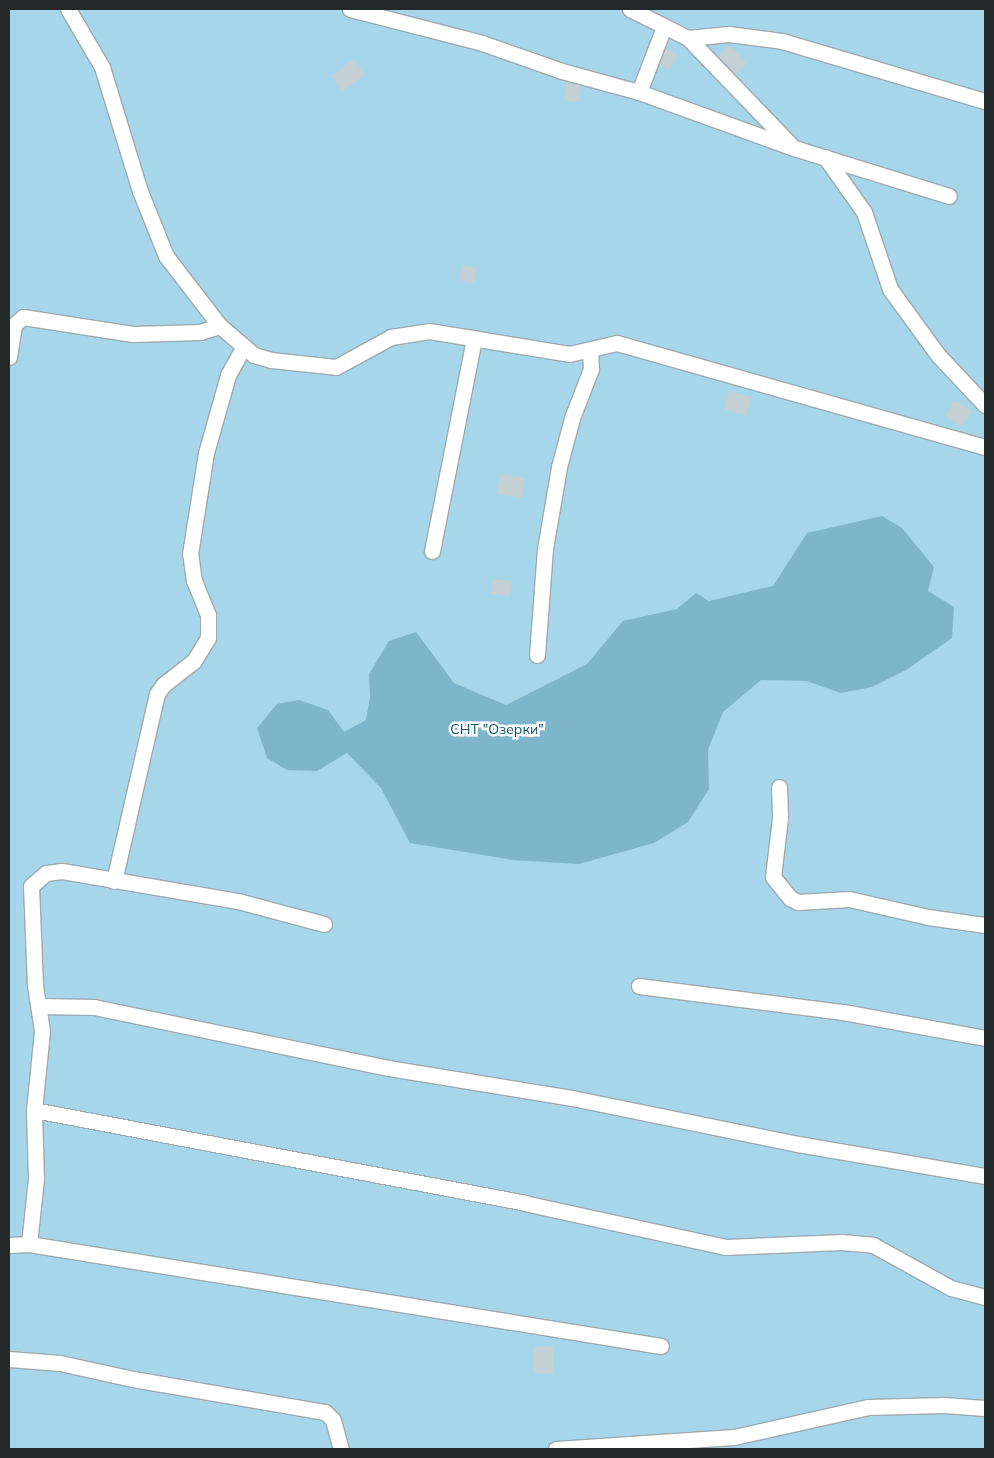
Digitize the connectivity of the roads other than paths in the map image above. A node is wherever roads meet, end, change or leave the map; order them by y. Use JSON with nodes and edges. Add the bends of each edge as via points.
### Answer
{"nodes":[{"id":1,"x":68,"y":9,"type":"edge"},
{"id":2,"x":350,"y":9,"type":"edge"},
{"id":3,"x":630,"y":9,"type":"edge"},
{"id":4,"x":664,"y":27,"type":"junction"},
{"id":5,"x":688,"y":38,"type":"junction"},
{"id":6,"x":639,"y":92,"type":"junction"},
{"id":7,"x":985,"y":101,"type":"edge"},
{"id":8,"x":794,"y":148,"type":"junction"},
{"id":9,"x":825,"y":157,"type":"junction"},
{"id":10,"x":949,"y":196,"type":"dead end"},
{"id":11,"x":220,"y":326,"type":"junction"},
{"id":12,"x":474,"y":338,"type":"junction"},
{"id":13,"x":243,"y":348,"type":"junction"},
{"id":14,"x":590,"y":350,"type":"junction"},
{"id":15,"x":9,"y":357,"type":"edge"},
{"id":16,"x":985,"y":405,"type":"edge"},
{"id":17,"x":985,"y":446,"type":"edge"},
{"id":18,"x":432,"y":551,"type":"dead end"},
{"id":19,"x":537,"y":655,"type":"dead end"},
{"id":20,"x":779,"y":788,"type":"dead end"},
{"id":21,"x":114,"y":881,"type":"junction"},
{"id":22,"x":324,"y":924,"type":"dead end"},
{"id":23,"x":985,"y":925,"type":"edge"},
{"id":24,"x":639,"y":986,"type":"dead end"},
{"id":25,"x":40,"y":1006,"type":"junction"},
{"id":26,"x":985,"y":1038,"type":"edge"},
{"id":27,"x":34,"y":1110,"type":"junction"},
{"id":28,"x":985,"y":1176,"type":"edge"},
{"id":29,"x":29,"y":1244,"type":"junction"},
{"id":30,"x":9,"y":1245,"type":"edge"},
{"id":31,"x":985,"y":1297,"type":"edge"},
{"id":32,"x":661,"y":1346,"type":"dead end"},
{"id":33,"x":9,"y":1359,"type":"edge"},
{"id":34,"x":985,"y":1408,"type":"edge"},
{"id":35,"x":341,"y":1449,"type":"edge"},
{"id":36,"x":556,"y":1449,"type":"edge"}],
"edges":[{"from":1,"to":11,"type":"street","via":[[102,67],[140,191],[166,256]]},
{"from":2,"to":6,"type":"street","via":[[446,32],[562,71]]},
{"from":3,"to":4,"type":"street"},
{"from":4,"to":5,"type":"street"},
{"from":4,"to":6,"type":"street"},
{"from":5,"to":7,"type":"street","via":[[728,34],[782,41]]},
{"from":5,"to":8,"type":"street"},
{"from":6,"to":8,"type":"street"},
{"from":8,"to":9,"type":"street"},
{"from":9,"to":10,"type":"street"},
{"from":9,"to":16,"type":"street","via":[[864,212],[890,289],[938,355]]},
{"from":11,"to":13,"type":"street"},
{"from":11,"to":15,"type":"street","via":[[200,332],[133,334],[23,317],[14,325]]},
{"from":12,"to":13,"type":"street","via":[[429,331],[402,334],[336,368],[272,360]]},
{"from":12,"to":14,"type":"street","via":[[569,354]]},
{"from":12,"to":18,"type":"street"},
{"from":13,"to":21,"type":"street","via":[[228,375],[206,453],[190,554],[192,574],[208,615],[208,638],[194,661],[163,685],[157,694]]},
{"from":14,"to":17,"type":"street","via":[[617,343],[629,345]]},
{"from":14,"to":19,"type":"street","via":[[591,369],[572,418],[559,466],[544,557]]},
{"from":20,"to":23,"type":"street","via":[[780,818],[773,877],[790,898],[803,902],[848,899],[928,917]]},
{"from":21,"to":22,"type":"street","via":[[238,901]]},
{"from":21,"to":25,"type":"street","via":[[51,871],[31,886],[35,985]]},
{"from":24,"to":26,"type":"street","via":[[844,1012]]},
{"from":25,"to":27,"type":"street","via":[[42,1048]]},
{"from":25,"to":28,"type":"street","via":[[94,1007],[389,1068],[572,1098],[798,1144]]},
{"from":27,"to":29,"type":"street","via":[[36,1179]]},
{"from":27,"to":31,"type":"street","via":[[524,1203],[726,1247],[873,1244],[951,1288]]},
{"from":29,"to":30,"type":"street"},
{"from":29,"to":32,"type":"street"},
{"from":33,"to":35,"type":"street","via":[[60,1362],[133,1379],[325,1412],[333,1420]]},
{"from":34,"to":36,"type":"street","via":[[944,1405],[868,1407],[734,1437]]}]}
